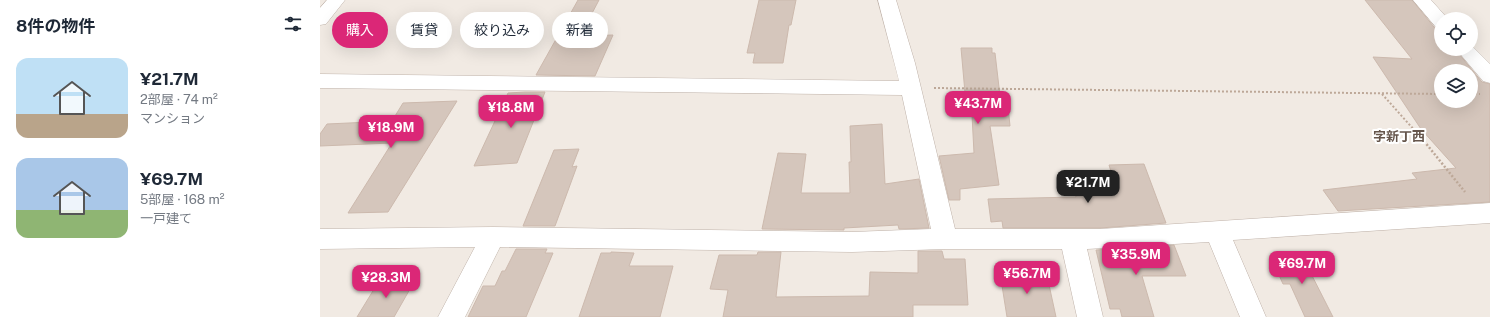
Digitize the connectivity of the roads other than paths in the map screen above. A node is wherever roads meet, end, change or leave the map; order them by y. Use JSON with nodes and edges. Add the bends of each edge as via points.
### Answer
{"nodes":[{"id":1,"x":336,"y":0,"type":"edge"},
{"id":2,"x":887,"y":0,"type":"edge"},
{"id":3,"x":1422,"y":0,"type":"edge"},
{"id":4,"x":1434,"y":14,"type":"edge"},
{"id":5,"x":320,"y":20,"type":"edge"},
{"id":6,"x":1471,"y":56,"type":"edge"},
{"id":7,"x":1490,"y":76,"type":"edge"},
{"id":8,"x":320,"y":81,"type":"edge"},
{"id":9,"x":910,"y":88,"type":"junction"},
{"id":10,"x":1486,"y":214,"type":"edge"},
{"id":11,"x":1217,"y":231,"type":"junction"},
{"id":12,"x":493,"y":237,"type":"junction"},
{"id":13,"x":320,"y":239,"type":"edge"},
{"id":14,"x":945,"y":239,"type":"junction"},
{"id":15,"x":1072,"y":239,"type":"junction"},
{"id":16,"x":451,"y":317,"type":"edge"},
{"id":17,"x":1090,"y":317,"type":"edge"},
{"id":18,"x":1253,"y":317,"type":"edge"}],
"edges":[{"from":1,"to":5,"type":"street"},
{"from":2,"to":9,"type":"street"},
{"from":3,"to":4,"type":"street"},
{"from":6,"to":7,"type":"street"},
{"from":8,"to":9,"type":"street"},
{"from":9,"to":14,"type":"street"},
{"from":10,"to":11,"type":"street"},
{"from":11,"to":15,"type":"street"},
{"from":11,"to":18,"type":"street"},
{"from":12,"to":13,"type":"street"},
{"from":12,"to":14,"type":"street","via":[[852,242]]},
{"from":12,"to":16,"type":"street"},
{"from":14,"to":15,"type":"street"},
{"from":15,"to":17,"type":"street"}]}
